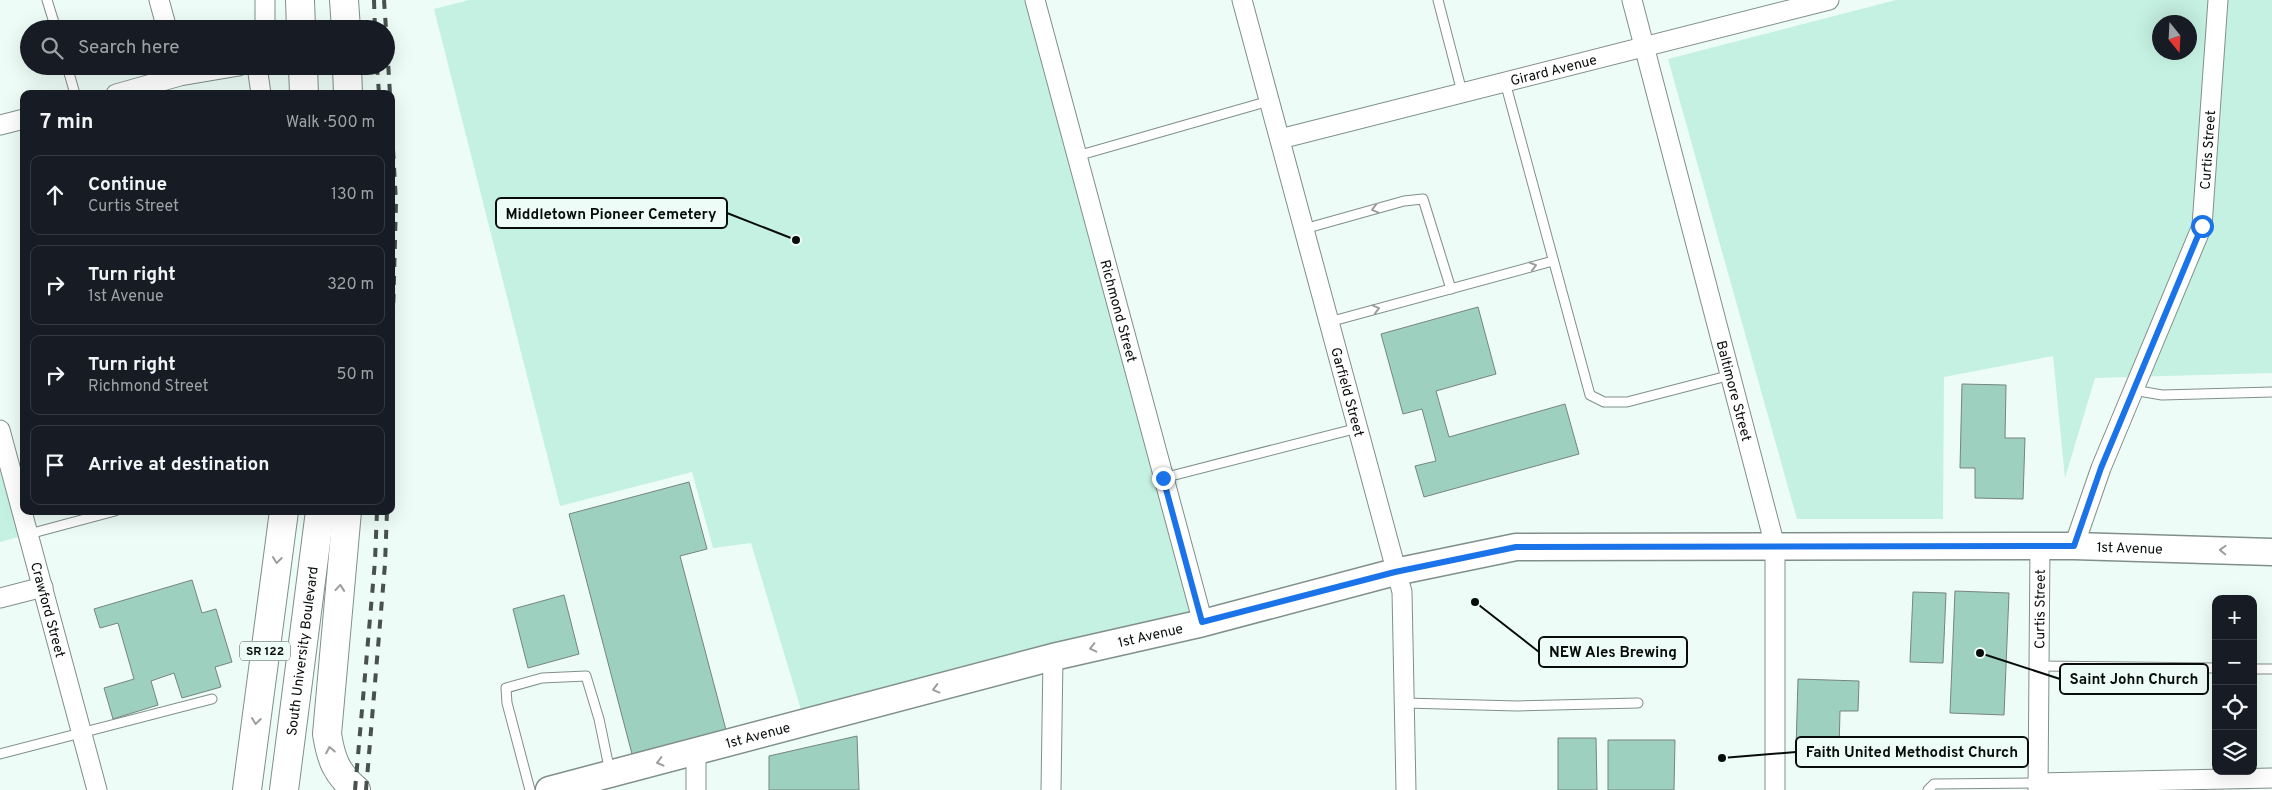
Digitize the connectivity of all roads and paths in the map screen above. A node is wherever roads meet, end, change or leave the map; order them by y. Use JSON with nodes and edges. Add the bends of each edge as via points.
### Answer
{"nodes":[{"id":1,"x":47,"y":0,"type":"edge"},
{"id":2,"x":159,"y":0,"type":"edge"},
{"id":3,"x":265,"y":0,"type":"edge"},
{"id":4,"x":300,"y":0,"type":"edge"},
{"id":5,"x":344,"y":0,"type":"edge"},
{"id":6,"x":1035,"y":0,"type":"edge"},
{"id":7,"x":1242,"y":0,"type":"edge"},
{"id":8,"x":1438,"y":0,"type":"edge"},
{"id":9,"x":1632,"y":0,"type":"edge"},
{"id":10,"x":1829,"y":0,"type":"edge"},
{"id":11,"x":2218,"y":0,"type":"edge"},
{"id":12,"x":1780,"y":6,"type":"edge"},
{"id":13,"x":53,"y":20,"type":"edge"},
{"id":14,"x":165,"y":20,"type":"edge"},
{"id":15,"x":265,"y":20,"type":"edge"},
{"id":16,"x":301,"y":20,"type":"edge"},
{"id":17,"x":345,"y":20,"type":"edge"},
{"id":18,"x":1646,"y":48,"type":"junction"},
{"id":19,"x":69,"y":75,"type":"edge"},
{"id":20,"x":168,"y":75,"type":"edge"},
{"id":21,"x":258,"y":75,"type":"edge"},
{"id":22,"x":303,"y":75,"type":"edge"},
{"id":23,"x":347,"y":75,"type":"edge"},
{"id":24,"x":1504,"y":81,"type":"junction"},
{"id":25,"x":73,"y":90,"type":"edge"},
{"id":26,"x":127,"y":90,"type":"edge"},
{"id":27,"x":260,"y":90,"type":"edge"},
{"id":28,"x":304,"y":90,"type":"edge"},
{"id":29,"x":348,"y":90,"type":"edge"},
{"id":30,"x":1462,"y":92,"type":"junction"},
{"id":31,"x":1269,"y":101,"type":"junction"},
{"id":32,"x":20,"y":120,"type":"edge"},
{"id":33,"x":0,"y":125,"type":"edge"},
{"id":34,"x":1280,"y":139,"type":"junction"},
{"id":35,"x":1077,"y":156,"type":"junction"},
{"id":36,"x":1304,"y":229,"type":"junction"},
{"id":37,"x":1553,"y":260,"type":"junction"},
{"id":38,"x":1452,"y":289,"type":"junction"},
{"id":39,"x":1329,"y":322,"type":"junction"},
{"id":40,"x":1730,"y":375,"type":"junction"},
{"id":41,"x":2133,"y":390,"type":"junction"},
{"id":42,"x":2272,"y":392,"type":"edge"},
{"id":43,"x":1358,"y":428,"type":"junction"},
{"id":44,"x":0,"y":430,"type":"edge"},
{"id":45,"x":1163,"y":478,"type":"junction"},
{"id":46,"x":20,"y":502,"type":"edge"},
{"id":47,"x":24,"y":515,"type":"edge"},
{"id":48,"x":100,"y":515,"type":"edge"},
{"id":49,"x":283,"y":515,"type":"edge"},
{"id":50,"x":319,"y":515,"type":"edge"},
{"id":51,"x":347,"y":515,"type":"edge"},
{"id":52,"x":29,"y":534,"type":"junction"},
{"id":53,"x":1774,"y":546,"type":"junction"},
{"id":54,"x":2040,"y":546,"type":"junction"},
{"id":55,"x":2074,"y":546,"type":"junction"},
{"id":56,"x":2272,"y":552,"type":"edge"},
{"id":57,"x":1395,"y":572,"type":"junction"},
{"id":58,"x":43,"y":587,"type":"junction"},
{"id":59,"x":0,"y":598,"type":"edge"},
{"id":60,"x":1202,"y":622,"type":"junction"},
{"id":61,"x":1053,"y":658,"type":"junction"},
{"id":62,"x":2041,"y":666,"type":"junction"},
{"id":63,"x":2212,"y":668,"type":"edge"},
{"id":64,"x":2257,"y":669,"type":"edge"},
{"id":65,"x":2272,"y":669,"type":"edge"},
{"id":66,"x":212,"y":699,"type":"dead end"},
{"id":67,"x":1638,"y":703,"type":"dead end"},
{"id":68,"x":1405,"y":704,"type":"junction"},
{"id":69,"x":83,"y":732,"type":"junction"},
{"id":70,"x":696,"y":752,"type":"junction"},
{"id":71,"x":0,"y":754,"type":"edge"},
{"id":72,"x":610,"y":774,"type":"junction"},
{"id":73,"x":2272,"y":778,"type":"edge"},
{"id":74,"x":2038,"y":787,"type":"edge"},
{"id":75,"x":98,"y":790,"type":"edge"},
{"id":76,"x":247,"y":790,"type":"edge"},
{"id":77,"x":284,"y":790,"type":"edge"},
{"id":78,"x":356,"y":790,"type":"edge"},
{"id":79,"x":530,"y":790,"type":"edge"},
{"id":80,"x":548,"y":790,"type":"edge"},
{"id":81,"x":696,"y":790,"type":"edge"},
{"id":82,"x":1051,"y":790,"type":"edge"},
{"id":83,"x":1406,"y":790,"type":"edge"},
{"id":84,"x":1775,"y":790,"type":"edge"},
{"id":85,"x":1928,"y":790,"type":"edge"}],
"edges":[{"from":1,"to":13,"type":"lane"},
{"from":2,"to":14,"type":"street"},
{"from":3,"to":15,"type":"street"},
{"from":4,"to":16,"type":"main road"},
{"from":5,"to":17,"type":"main road"},
{"from":6,"to":35,"type":"street","name":"Richmond Street"},
{"from":7,"to":31,"type":"street","name":"Garfield Street"},
{"from":8,"to":30,"type":"lane"},
{"from":9,"to":18,"type":"street","name":"Baltimore Street"},
{"from":10,"to":12,"type":"street","name":"Girard Avenue"},
{"from":11,"to":41,"type":"street","name":"Curtis Street","via":[[2202,226]]},
{"from":12,"to":18,"type":"street","name":"Girard Avenue"},
{"from":18,"to":24,"type":"street","name":"Girard Avenue"},
{"from":18,"to":40,"type":"street","name":"Baltimore Street"},
{"from":19,"to":25,"type":"lane"},
{"from":20,"to":26,"type":"street"},
{"from":21,"to":27,"type":"street"},
{"from":22,"to":28,"type":"main road"},
{"from":23,"to":29,"type":"main road"},
{"from":24,"to":30,"type":"street","name":"Girard Avenue"},
{"from":24,"to":37,"type":"lane"},
{"from":30,"to":34,"type":"street","name":"Girard Avenue"},
{"from":31,"to":34,"type":"street","name":"Garfield Street"},
{"from":31,"to":35,"type":"lane"},
{"from":32,"to":33,"type":"street"},
{"from":34,"to":36,"type":"street","name":"Garfield Street"},
{"from":35,"to":45,"type":"street","name":"Richmond Street"},
{"from":38,"to":36,"type":"lane","one_way":true,"via":[[1423,199],[1404,201]]},
{"from":36,"to":39,"type":"street","name":"Garfield Street"},
{"from":38,"to":37,"type":"lane","one_way":true},
{"from":37,"to":40,"type":"lane","via":[[1590,395],[1604,402],[1627,402]]},
{"from":39,"to":38,"type":"lane","one_way":true},
{"from":39,"to":43,"type":"street","name":"Garfield Street"},
{"from":40,"to":53,"type":"street","name":"Baltimore Street"},
{"from":41,"to":42,"type":"lane","via":[[2162,394]]},
{"from":41,"to":55,"type":"street","name":"Curtis Street"},
{"from":43,"to":45,"type":"lane"},
{"from":43,"to":57,"type":"street","name":"Garfield Street"},
{"from":44,"to":46,"type":"street","name":"Crawford Street"},
{"from":45,"to":60,"type":"street","name":"Richmond Street"},
{"from":47,"to":52,"type":"street","name":"Crawford Street"},
{"from":48,"to":52,"type":"lane"},
{"from":49,"to":76,"type":"main road","number":"SR 122","one_way":true},
{"from":50,"to":77,"type":"main road","name":"South University Boulevard"},
{"from":78,"to":51,"type":"main road","one_way":true,"via":[[331,758],[327,734]]},
{"from":52,"to":58,"type":"street","name":"Crawford Street"},
{"from":53,"to":54,"type":"main road","name":"1st Avenue"},
{"from":53,"to":57,"type":"main road","name":"1st Avenue","via":[[1516,547]]},
{"from":53,"to":84,"type":"street","name":"Baltimore Street"},
{"from":54,"to":55,"type":"main road","name":"1st Avenue"},
{"from":54,"to":62,"type":"street","name":"Curtis Street"},
{"from":56,"to":55,"type":"main road","name":"1st Avenue","one_way":true},
{"from":57,"to":60,"type":"main road","name":"1st Avenue"},
{"from":57,"to":68,"type":"street","name":"Garfield Street","via":[[1402,592]]},
{"from":58,"to":59,"type":"street"},
{"from":58,"to":69,"type":"street","name":"Crawford Street"},
{"from":60,"to":61,"type":"main road","name":"1st Avenue","one_way":true},
{"from":61,"to":70,"type":"main road","name":"1st Avenue","one_way":true},
{"from":61,"to":82,"type":"street"},
{"from":62,"to":63,"type":"lane"},
{"from":62,"to":74,"type":"street","name":"Curtis Street"},
{"from":64,"to":65,"type":"lane"},
{"from":66,"to":69,"type":"lane"},
{"from":67,"to":68,"type":"lane"},
{"from":68,"to":83,"type":"street","name":"Garfield Street"},
{"from":69,"to":71,"type":"lane"},
{"from":69,"to":75,"type":"street","name":"Crawford Street"},
{"from":70,"to":72,"type":"main road","name":"1st Avenue","one_way":true},
{"from":70,"to":81,"type":"street"},
{"from":72,"to":79,"type":"lane","via":[[586,676],[542,678],[506,688]]},
{"from":72,"to":80,"type":"main road","name":"1st Avenue"},
{"from":73,"to":74,"type":"street"},
{"from":74,"to":85,"type":"lane","via":[[1934,784]]}]}
